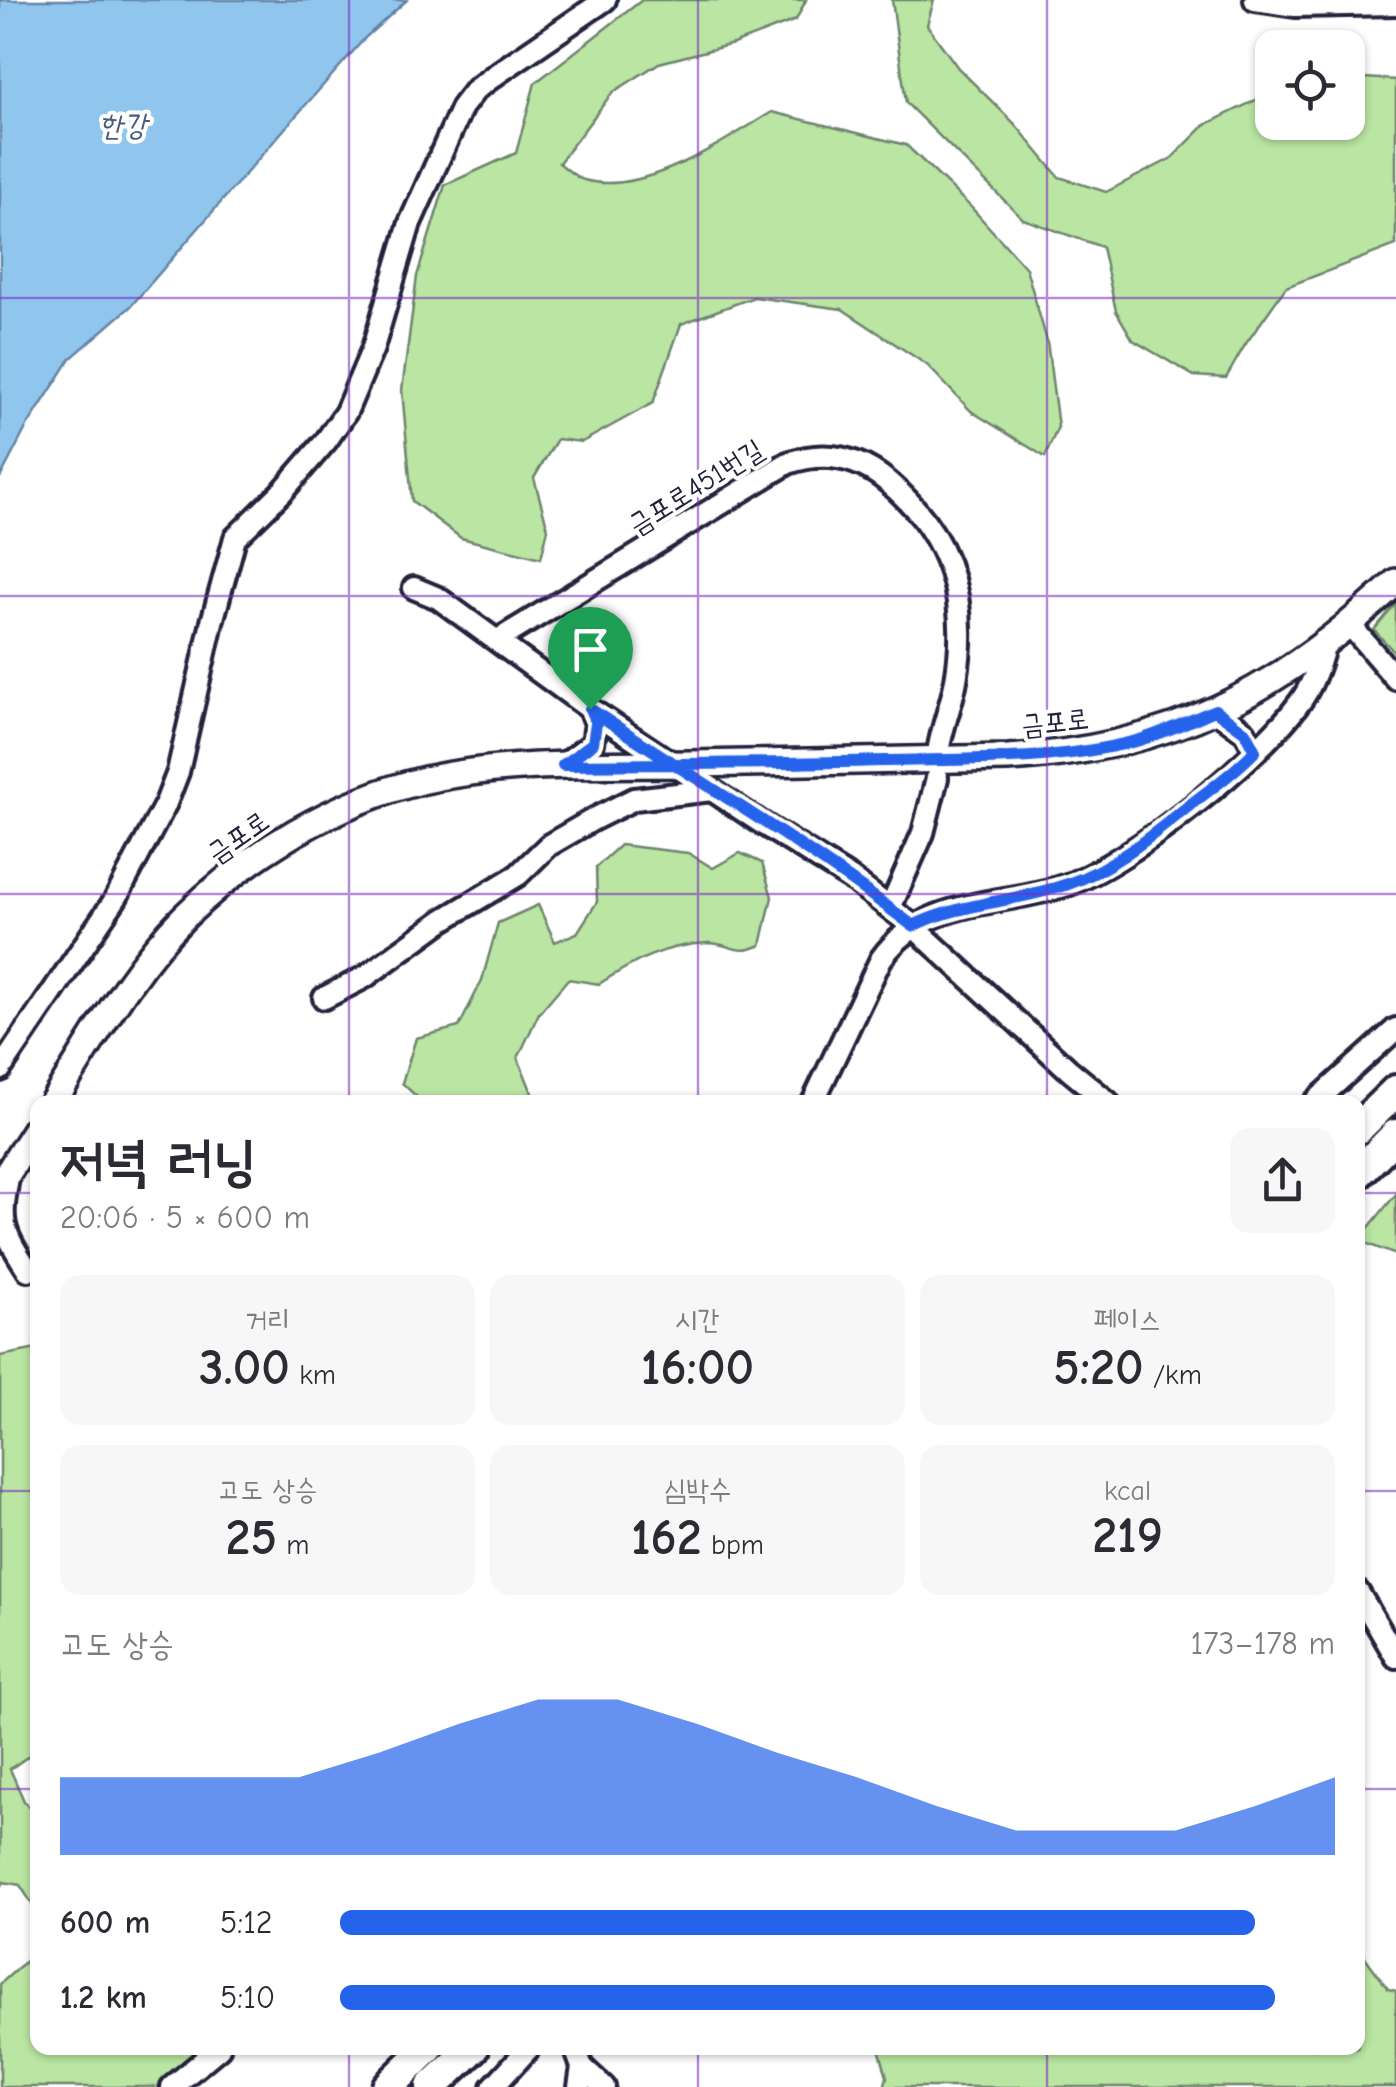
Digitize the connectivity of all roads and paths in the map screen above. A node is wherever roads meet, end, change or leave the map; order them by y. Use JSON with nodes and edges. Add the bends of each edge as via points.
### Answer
{"nodes":[{"id":1,"x":604,"y":0,"type":"edge"},
{"id":2,"x":1256,"y":0,"type":"edge"},
{"id":3,"x":1396,"y":4,"type":"edge"},
{"id":4,"x":1396,"y":582,"type":"edge"},
{"id":5,"x":414,"y":588,"type":"dead end"},
{"id":6,"x":1350,"y":625,"type":"junction"},
{"id":7,"x":498,"y":640,"type":"junction"},
{"id":8,"x":1324,"y":646,"type":"junction"},
{"id":9,"x":1396,"y":679,"type":"edge"},
{"id":10,"x":590,"y":709,"type":"junction"},
{"id":11,"x":1215,"y":710,"type":"junction"},
{"id":12,"x":939,"y":747,"type":"dead end"},
{"id":13,"x":1255,"y":751,"type":"junction"},
{"id":14,"x":756,"y":762,"type":"junction"},
{"id":15,"x":672,"y":764,"type":"junction"},
{"id":16,"x":563,"y":765,"type":"junction"},
{"id":17,"x":937,"y":778,"type":"dead end"},
{"id":18,"x":712,"y":790,"type":"junction"},
{"id":19,"x":740,"y":809,"type":"junction"},
{"id":20,"x":890,"y":908,"type":"junction"},
{"id":21,"x":913,"y":926,"type":"junction"},
{"id":22,"x":324,"y":998,"type":"dead end"},
{"id":23,"x":1396,"y":1029,"type":"edge"},
{"id":24,"x":0,"y":1070,"type":"edge"},
{"id":25,"x":1396,"y":1090,"type":"edge"},
{"id":26,"x":58,"y":1095,"type":"edge"},
{"id":27,"x":816,"y":1095,"type":"edge"},
{"id":28,"x":1099,"y":1095,"type":"edge"},
{"id":29,"x":1323,"y":1095,"type":"edge"},
{"id":30,"x":1365,"y":1121,"type":"edge"},
{"id":31,"x":1396,"y":1135,"type":"edge"},
{"id":32,"x":30,"y":1141,"type":"edge"},
{"id":33,"x":1365,"y":1166,"type":"edge"},
{"id":34,"x":4,"y":1178,"type":"edge"},
{"id":35,"x":0,"y":1253,"type":"edge"},
{"id":36,"x":0,"y":1264,"type":"edge"},
{"id":37,"x":30,"y":1269,"type":"edge"},
{"id":38,"x":30,"y":1271,"type":"edge"},
{"id":39,"x":30,"y":1272,"type":"edge"},
{"id":40,"x":1365,"y":1604,"type":"edge"},
{"id":41,"x":1396,"y":1657,"type":"edge"},
{"id":42,"x":211,"y":2055,"type":"edge"},
{"id":43,"x":421,"y":2055,"type":"edge"},
{"id":44,"x":465,"y":2055,"type":"edge"},
{"id":45,"x":523,"y":2055,"type":"edge"},
{"id":46,"x":579,"y":2067,"type":"edge"},
{"id":47,"x":172,"y":2087,"type":"edge"},
{"id":48,"x":388,"y":2087,"type":"edge"},
{"id":49,"x":432,"y":2087,"type":"edge"},
{"id":50,"x":493,"y":2087,"type":"edge"},
{"id":51,"x":604,"y":2087,"type":"edge"}],
"edges":[{"from":1,"to":24,"type":"street","via":[[487,81],[462,106],[410,223],[346,412],[231,548],[166,803],[116,898]]},
{"from":2,"to":3,"type":"street"},
{"from":4,"to":6,"type":"main road","name":"금포로"},
{"from":5,"to":7,"type":"street"},
{"from":6,"to":8,"type":"main road","name":"금포로"},
{"from":6,"to":9,"type":"street"},
{"from":7,"to":10,"type":"street"},
{"from":7,"to":12,"type":"street","name":"금포로451번길","via":[[774,471],[805,457],[844,458],[872,469],[914,504],[953,578],[960,652]]},
{"from":8,"to":11,"type":"main road","name":"금포로"},
{"from":8,"to":13,"type":"street","via":[[1300,702]]},
{"from":10,"to":15,"type":"street"},
{"from":10,"to":16,"type":"street","via":[[593,743]]},
{"from":11,"to":13,"type":"street","via":[[1245,732]]},
{"from":11,"to":14,"type":"main road","name":"금포로","via":[[1138,740],[1053,755]]},
{"from":13,"to":21,"type":"street","via":[[1093,874]]},
{"from":14,"to":15,"type":"main road","name":"금포로"},
{"from":14,"to":19,"type":"street","via":[[736,783]]},
{"from":15,"to":16,"type":"main road","name":"금포로"},
{"from":15,"to":18,"type":"street"},
{"from":16,"to":26,"type":"main road","name":"금포로","via":[[424,780],[354,805],[282,842],[218,886],[154,951]]},
{"from":17,"to":20,"type":"street","via":[[924,833]]},
{"from":18,"to":19,"type":"street"},
{"from":18,"to":22,"type":"street","via":[[634,799],[594,819]]},
{"from":19,"to":20,"type":"street"},
{"from":20,"to":21,"type":"street"},
{"from":21,"to":27,"type":"street","via":[[881,959]]},
{"from":21,"to":28,"type":"street"},
{"from":23,"to":29,"type":"street"},
{"from":25,"to":30,"type":"highway"},
{"from":31,"to":33,"type":"highway"},
{"from":32,"to":34,"type":"main road"},
{"from":34,"to":37,"type":"street","via":[[1,1222]]},
{"from":35,"to":38,"type":"street"},
{"from":36,"to":39,"type":"street"},
{"from":40,"to":41,"type":"street"},
{"from":42,"to":47,"type":"street"},
{"from":43,"to":48,"type":"highway"},
{"from":44,"to":49,"type":"highway"},
{"from":45,"to":50,"type":"street"},
{"from":46,"to":51,"type":"street"}]}
